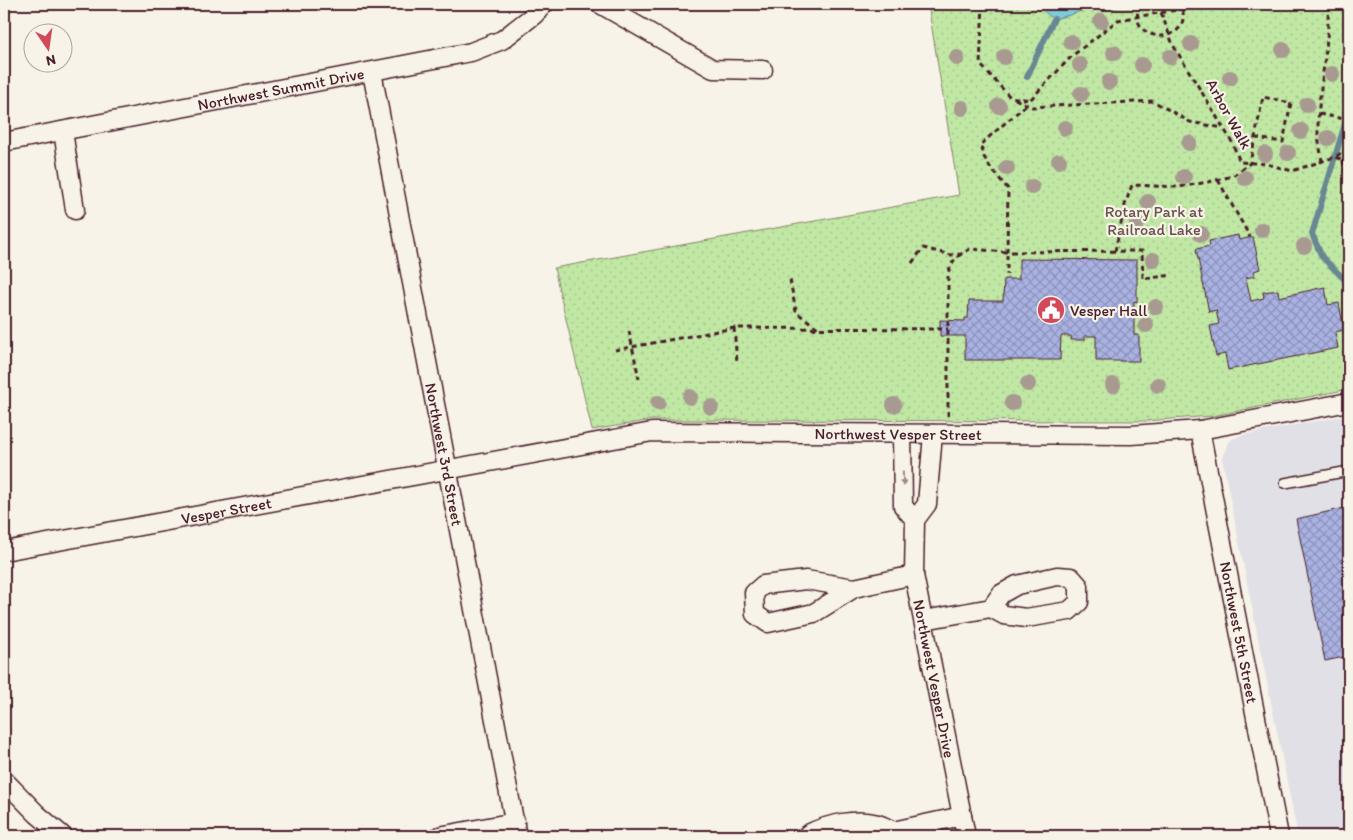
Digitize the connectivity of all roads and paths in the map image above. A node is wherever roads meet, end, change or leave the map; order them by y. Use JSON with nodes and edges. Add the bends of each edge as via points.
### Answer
{"nodes":[{"id":1,"x":544,"y":4,"type":"edge"},
{"id":2,"x":600,"y":4,"type":"edge"},
{"id":3,"x":983,"y":4,"type":"edge"},
{"id":4,"x":1121,"y":4,"type":"edge"},
{"id":5,"x":1140,"y":4,"type":"edge"},
{"id":6,"x":1158,"y":4,"type":"edge"},
{"id":7,"x":1182,"y":4,"type":"edge"},
{"id":8,"x":1211,"y":4,"type":"edge"},
{"id":9,"x":1328,"y":4,"type":"edge"},
{"id":10,"x":1184,"y":9,"type":"junction"},
{"id":11,"x":1160,"y":13,"type":"junction"},
{"id":12,"x":1138,"y":17,"type":"junction"},
{"id":13,"x":1104,"y":30,"type":"junction"},
{"id":14,"x":1170,"y":35,"type":"junction"},
{"id":15,"x":763,"y":70,"type":"dead end"},
{"id":16,"x":372,"y":72,"type":"junction"},
{"id":17,"x":1010,"y":97,"type":"junction"},
{"id":18,"x":1026,"y":105,"type":"junction"},
{"id":19,"x":1319,"y":114,"type":"junction"},
{"id":20,"x":1349,"y":120,"type":"edge"},
{"id":21,"x":1224,"y":128,"type":"junction"},
{"id":22,"x":63,"y":132,"type":"junction"},
{"id":23,"x":1256,"y":138,"type":"junction"},
{"id":24,"x":4,"y":142,"type":"edge"},
{"id":25,"x":1349,"y":148,"type":"edge"},
{"id":26,"x":1335,"y":157,"type":"junction"},
{"id":27,"x":1343,"y":160,"type":"junction"},
{"id":28,"x":1322,"y":162,"type":"junction"},
{"id":29,"x":1250,"y":163,"type":"junction"},
{"id":30,"x":1349,"y":163,"type":"edge"},
{"id":31,"x":1218,"y":180,"type":"junction"},
{"id":32,"x":1349,"y":190,"type":"edge"},
{"id":33,"x":75,"y":210,"type":"dead end"},
{"id":34,"x":1250,"y":237,"type":"dead end"},
{"id":35,"x":1115,"y":251,"type":"junction"},
{"id":36,"x":1007,"y":252,"type":"junction"},
{"id":37,"x":961,"y":254,"type":"junction"},
{"id":38,"x":912,"y":263,"type":"dead end"},
{"id":39,"x":1172,"y":274,"type":"dead end"},
{"id":40,"x":1007,"y":275,"type":"dead end"},
{"id":41,"x":790,"y":280,"type":"dead end"},
{"id":42,"x":734,"y":328,"type":"junction"},
{"id":43,"x":818,"y":328,"type":"junction"},
{"id":44,"x":948,"y":328,"type":"junction"},
{"id":45,"x":629,"y":331,"type":"dead end"},
{"id":46,"x":632,"y":347,"type":"junction"},
{"id":47,"x":615,"y":350,"type":"dead end"},
{"id":48,"x":737,"y":362,"type":"dead end"},
{"id":49,"x":638,"y":379,"type":"dead end"},
{"id":50,"x":1349,"y":402,"type":"edge"},
{"id":51,"x":948,"y":417,"type":"dead end"},
{"id":52,"x":1200,"y":430,"type":"junction"},
{"id":53,"x":902,"y":434,"type":"junction"},
{"id":54,"x":933,"y":434,"type":"junction"},
{"id":55,"x":449,"y":470,"type":"junction"},
{"id":56,"x":1349,"y":471,"type":"edge"},
{"id":57,"x":1285,"y":483,"type":"dead end"},
{"id":58,"x":915,"y":520,"type":"junction"},
{"id":59,"x":4,"y":550,"type":"edge"},
{"id":60,"x":914,"y":575,"type":"junction"},
{"id":61,"x":854,"y":588,"type":"junction"},
{"id":62,"x":991,"y":608,"type":"dead end"},
{"id":63,"x":924,"y":620,"type":"junction"},
{"id":64,"x":4,"y":780,"type":"edge"},
{"id":65,"x":962,"y":816,"type":"junction"},
{"id":66,"x":516,"y":829,"type":"edge"},
{"id":67,"x":889,"y":834,"type":"edge"},
{"id":68,"x":63,"y":836,"type":"edge"},
{"id":69,"x":439,"y":836,"type":"edge"},
{"id":70,"x":807,"y":836,"type":"edge"},
{"id":71,"x":966,"y":836,"type":"edge"},
{"id":72,"x":1279,"y":836,"type":"edge"}],
"edges":[{"from":1,"to":16,"type":"street","name":"Northwest Summit Drive","via":[[502,40],[471,52]]},
{"from":2,"to":15,"type":"street","via":[[712,69]]},
{"from":3,"to":17,"type":"path","via":[[980,64]]},
{"from":4,"to":13,"type":"path","via":[[1104,10]]},
{"from":5,"to":12,"type":"path"},
{"from":6,"to":11,"type":"path","name":"Arbor Walk"},
{"from":7,"to":10,"type":"path"},
{"from":8,"to":10,"type":"path"},
{"from":9,"to":19,"type":"path"},
{"from":10,"to":11,"type":"path"},
{"from":10,"to":14,"type":"path","via":[[1181,25]]},
{"from":11,"to":12,"type":"path"},
{"from":11,"to":14,"type":"path","name":"Arbor Walk"},
{"from":12,"to":13,"type":"path","via":[[1118,20]]},
{"from":12,"to":14,"type":"path","via":[[1147,33]]},
{"from":13,"to":17,"type":"path","via":[[1072,56],[1030,100]]},
{"from":14,"to":21,"type":"path","name":"Arbor Walk"},
{"from":16,"to":22,"type":"street","name":"Northwest Summit Drive"},
{"from":16,"to":55,"type":"street","name":"Northwest 3rd Street"},
{"from":17,"to":18,"type":"path"},
{"from":18,"to":21,"type":"path","via":[[1153,101],[1190,122]]},
{"from":18,"to":36,"type":"path","via":[[981,144],[984,157],[1008,189]]},
{"from":19,"to":20,"type":"path"},
{"from":19,"to":28,"type":"path"},
{"from":21,"to":29,"type":"path","name":"Arbor Walk","via":[[1240,162]]},
{"from":22,"to":24,"type":"street","name":"Northwest Summit Drive"},
{"from":22,"to":33,"type":"street"},
{"from":23,"to":23,"type":"path","via":[[1262,97],[1291,103],[1283,142]]},
{"from":23,"to":29,"type":"path"},
{"from":25,"to":26,"type":"path","name":"Arbor Walk"},
{"from":26,"to":27,"type":"path"},
{"from":26,"to":28,"type":"path","name":"Arbor Walk"},
{"from":27,"to":30,"type":"path"},
{"from":27,"to":32,"type":"path"},
{"from":28,"to":29,"type":"path","name":"Arbor Walk","via":[[1292,171]]},
{"from":29,"to":31,"type":"path","via":[[1233,176]]},
{"from":31,"to":34,"type":"path"},
{"from":31,"to":35,"type":"path","via":[[1179,187],[1132,185]]},
{"from":35,"to":36,"type":"path"},
{"from":35,"to":39,"type":"path","via":[[1142,251],[1143,279]]},
{"from":36,"to":37,"type":"path","via":[[970,250]]},
{"from":36,"to":40,"type":"path"},
{"from":37,"to":38,"type":"path","via":[[951,255],[923,248]]},
{"from":37,"to":44,"type":"path","via":[[950,266],[948,275]]},
{"from":41,"to":43,"type":"path","via":[[796,312]]},
{"from":42,"to":43,"type":"path"},
{"from":42,"to":46,"type":"path"},
{"from":42,"to":48,"type":"path"},
{"from":43,"to":44,"type":"path"},
{"from":44,"to":51,"type":"path"},
{"from":45,"to":46,"type":"path"},
{"from":46,"to":47,"type":"path"},
{"from":46,"to":49,"type":"path"},
{"from":50,"to":52,"type":"street","name":"Northwest Vesper Street"},
{"from":52,"to":54,"type":"street","name":"Northwest Vesper Street","via":[[1131,435]]},
{"from":52,"to":72,"type":"street","name":"Northwest 5th Street"},
{"from":53,"to":54,"type":"street","name":"Northwest Vesper Street"},
{"from":53,"to":55,"type":"street","name":"Northwest Vesper Street","via":[[652,432]]},
{"from":53,"to":58,"type":"street","one_way":true,"via":[[903,506]]},
{"from":54,"to":58,"type":"street","name":"Northwest Vesper Drive","via":[[927,504]]},
{"from":55,"to":59,"type":"street","name":"Vesper Street"},
{"from":55,"to":66,"type":"street","name":"Northwest 3rd Street"},
{"from":56,"to":57,"type":"lane"},
{"from":58,"to":60,"type":"street","name":"Northwest Vesper Drive"},
{"from":60,"to":61,"type":"street"},
{"from":60,"to":63,"type":"street","name":"Northwest Vesper Drive"},
{"from":61,"to":61,"type":"street","via":[[806,580],[763,585],[754,593],[756,614],[768,623],[814,613]]},
{"from":62,"to":63,"type":"street"},
{"from":63,"to":65,"type":"street","name":"Northwest Vesper Drive"},
{"from":64,"to":68,"type":"street"},
{"from":65,"to":67,"type":"street"},
{"from":65,"to":71,"type":"street","name":"Northwest Vesper Drive"},
{"from":66,"to":69,"type":"street"},
{"from":67,"to":70,"type":"street","via":[[879,824],[862,822],[824,826]]}]}
